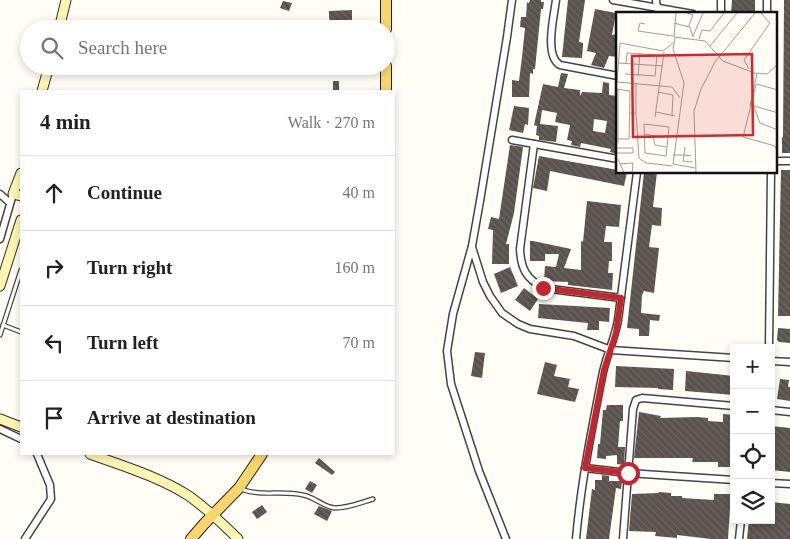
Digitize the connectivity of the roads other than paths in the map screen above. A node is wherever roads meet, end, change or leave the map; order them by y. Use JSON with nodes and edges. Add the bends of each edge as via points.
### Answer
{"nodes":[{"id":1,"x":66,"y":0,"type":"edge"},
{"id":2,"x":386,"y":0,"type":"edge"},
{"id":3,"x":512,"y":0,"type":"edge"},
{"id":4,"x":556,"y":0,"type":"edge"},
{"id":5,"x":613,"y":0,"type":"edge"},
{"id":6,"x":656,"y":0,"type":"edge"},
{"id":7,"x":656,"y":8,"type":"junction"},
{"id":8,"x":681,"y":12,"type":"edge"},
{"id":9,"x":62,"y":20,"type":"edge"},
{"id":10,"x":386,"y":20,"type":"edge"},
{"id":11,"x":46,"y":75,"type":"edge"},
{"id":12,"x":386,"y":75,"type":"edge"},
{"id":13,"x":616,"y":76,"type":"edge"},
{"id":14,"x":42,"y":90,"type":"edge"},
{"id":15,"x":386,"y":90,"type":"edge"},
{"id":16,"x":512,"y":140,"type":"dead end"},
{"id":17,"x":534,"y":144,"type":"junction"},
{"id":18,"x":616,"y":159,"type":"edge"},
{"id":19,"x":637,"y":174,"type":"edge"},
{"id":20,"x":771,"y":174,"type":"edge"},
{"id":21,"x":20,"y":177,"type":"edge"},
{"id":22,"x":0,"y":194,"type":"edge"},
{"id":23,"x":15,"y":198,"type":"edge"},
{"id":24,"x":20,"y":223,"type":"edge"},
{"id":25,"x":0,"y":239,"type":"edge"},
{"id":26,"x":472,"y":246,"type":"junction"},
{"id":27,"x":20,"y":273,"type":"edge"},
{"id":28,"x":0,"y":286,"type":"edge"},
{"id":29,"x":621,"y":298,"type":"junction"},
{"id":30,"x":3,"y":325,"type":"junction"},
{"id":31,"x":20,"y":332,"type":"edge"},
{"id":32,"x":0,"y":335,"type":"edge"},
{"id":33,"x":769,"y":344,"type":"edge"},
{"id":34,"x":611,"y":350,"type":"junction"},
{"id":35,"x":730,"y":358,"type":"edge"},
{"id":36,"x":775,"y":361,"type":"edge"},
{"id":37,"x":790,"y":362,"type":"edge"},
{"id":38,"x":730,"y":406,"type":"edge"},
{"id":39,"x":775,"y":410,"type":"edge"},
{"id":40,"x":790,"y":412,"type":"edge"},
{"id":41,"x":0,"y":419,"type":"edge"},
{"id":42,"x":20,"y":427,"type":"edge"},
{"id":43,"x":0,"y":429,"type":"edge"},
{"id":44,"x":20,"y":439,"type":"edge"},
{"id":45,"x":37,"y":455,"type":"edge"},
{"id":46,"x":92,"y":455,"type":"edge"},
{"id":47,"x":261,"y":455,"type":"edge"},
{"id":48,"x":585,"y":468,"type":"junction"},
{"id":49,"x":628,"y":473,"type":"junction"},
{"id":50,"x":730,"y":480,"type":"edge"},
{"id":51,"x":775,"y":482,"type":"edge"},
{"id":52,"x":790,"y":484,"type":"edge"},
{"id":53,"x":239,"y":488,"type":"junction"},
{"id":54,"x":373,"y":499,"type":"dead end"},
{"id":55,"x":213,"y":514,"type":"junction"},
{"id":56,"x":741,"y":524,"type":"edge"},
{"id":57,"x":25,"y":539,"type":"edge"},
{"id":58,"x":191,"y":539,"type":"edge"},
{"id":59,"x":238,"y":539,"type":"edge"},
{"id":60,"x":506,"y":539,"type":"edge"},
{"id":61,"x":576,"y":539,"type":"edge"},
{"id":62,"x":623,"y":539,"type":"edge"},
{"id":63,"x":740,"y":539,"type":"edge"}],
"edges":[{"from":1,"to":9,"type":"street"},
{"from":2,"to":10,"type":"main road"},
{"from":3,"to":26,"type":"street"},
{"from":4,"to":13,"type":"street","via":[[551,46],[554,62]]},
{"from":5,"to":7,"type":"street"},
{"from":6,"to":7,"type":"street"},
{"from":7,"to":8,"type":"street"},
{"from":11,"to":14,"type":"street"},
{"from":12,"to":15,"type":"main road"},
{"from":16,"to":17,"type":"street"},
{"from":17,"to":18,"type":"street"},
{"from":17,"to":29,"type":"street","via":[[520,249],[526,273],[543,288]]},
{"from":19,"to":29,"type":"street"},
{"from":20,"to":33,"type":"street"},
{"from":21,"to":23,"type":"street"},
{"from":22,"to":23,"type":"street"},
{"from":23,"to":25,"type":"street"},
{"from":24,"to":28,"type":"street"},
{"from":26,"to":34,"type":"street","via":[[483,282],[502,313],[530,329],[574,336]]},
{"from":26,"to":60,"type":"street","via":[[453,314],[447,351],[451,384],[479,472]]},
{"from":27,"to":30,"type":"lane"},
{"from":29,"to":34,"type":"street"},
{"from":30,"to":31,"type":"lane"},
{"from":30,"to":32,"type":"lane"},
{"from":34,"to":35,"type":"street"},
{"from":34,"to":48,"type":"street","via":[[604,370]]},
{"from":36,"to":37,"type":"street"},
{"from":38,"to":49,"type":"street","via":[[636,400],[632,409]]},
{"from":39,"to":40,"type":"street"},
{"from":41,"to":42,"type":"street"},
{"from":43,"to":44,"type":"street"},
{"from":45,"to":57,"type":"street","via":[[50,486],[51,499]]},
{"from":46,"to":55,"type":"street","via":[[170,486]]},
{"from":47,"to":53,"type":"main road"},
{"from":48,"to":49,"type":"street"},
{"from":48,"to":61,"type":"street"},
{"from":49,"to":50,"type":"street"},
{"from":49,"to":62,"type":"street"},
{"from":51,"to":52,"type":"street"},
{"from":53,"to":54,"type":"lane","via":[[251,493],[302,495],[336,508]]},
{"from":53,"to":55,"type":"main road"},
{"from":55,"to":58,"type":"main road"},
{"from":55,"to":59,"type":"street"},
{"from":56,"to":63,"type":"street"}]}
